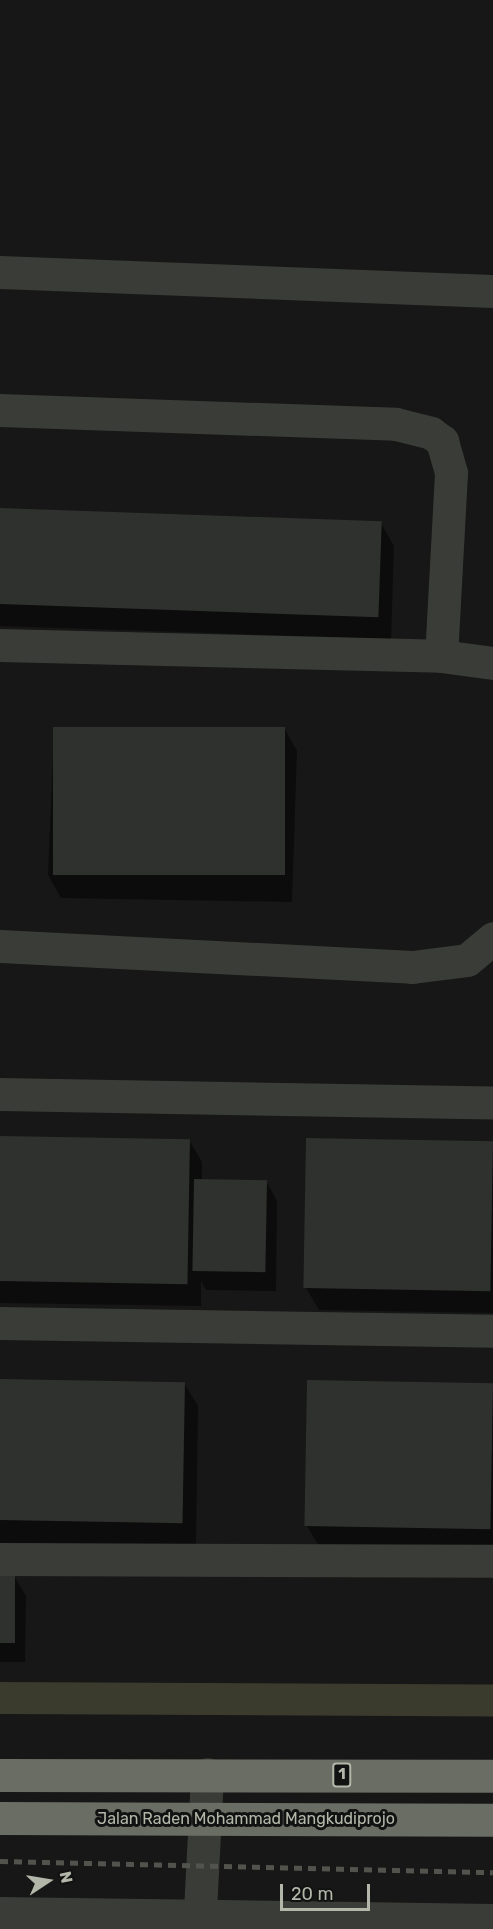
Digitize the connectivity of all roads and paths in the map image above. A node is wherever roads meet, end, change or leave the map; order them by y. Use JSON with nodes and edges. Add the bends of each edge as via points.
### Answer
{"nodes":[{"id":1,"x":0,"y":272,"type":"edge"},
{"id":2,"x":493,"y":291,"type":"edge"},
{"id":3,"x":0,"y":410,"type":"edge"},
{"id":4,"x":0,"y":645,"type":"edge"},
{"id":5,"x":441,"y":656,"type":"junction"},
{"id":6,"x":493,"y":663,"type":"edge"},
{"id":7,"x":493,"y":938,"type":"edge"},
{"id":8,"x":0,"y":946,"type":"edge"},
{"id":9,"x":0,"y":1094,"type":"edge"},
{"id":10,"x":493,"y":1103,"type":"edge"},
{"id":11,"x":0,"y":1323,"type":"edge"},
{"id":12,"x":493,"y":1331,"type":"edge"},
{"id":13,"x":0,"y":1559,"type":"edge"},
{"id":14,"x":493,"y":1561,"type":"edge"},
{"id":15,"x":207,"y":1774,"type":"junction"},
{"id":16,"x":0,"y":1775,"type":"edge"},
{"id":17,"x":493,"y":1776,"type":"edge"},
{"id":18,"x":0,"y":1818,"type":"edge"},
{"id":19,"x":207,"y":1820,"type":"junction"},
{"id":20,"x":493,"y":1820,"type":"edge"},
{"id":21,"x":0,"y":1913,"type":"edge"},
{"id":22,"x":493,"y":1920,"type":"edge"},
{"id":23,"x":200,"y":1922,"type":"edge"}],
"edges":[{"from":1,"to":2,"type":"street"},
{"from":3,"to":5,"type":"street","via":[[396,424],[431,433],[442,441],[451,473]]},
{"from":4,"to":5,"type":"street"},
{"from":5,"to":6,"type":"street"},
{"from":7,"to":8,"type":"street","via":[[467,960],[412,967]]},
{"from":9,"to":10,"type":"street"},
{"from":11,"to":12,"type":"street"},
{"from":13,"to":14,"type":"street"},
{"from":15,"to":16,"type":"highway","number":"1"},
{"from":15,"to":17,"type":"highway","number":"1"},
{"from":15,"to":19,"type":"street"},
{"from":18,"to":19,"type":"highway","name":"Jalan Raden Mohammad Mangkudiprojo"},
{"from":19,"to":20,"type":"highway","name":"Jalan Raden Mohammad Mangkudiprojo"},
{"from":19,"to":23,"type":"street"},
{"from":21,"to":23,"type":"street"},
{"from":22,"to":23,"type":"street"}]}
